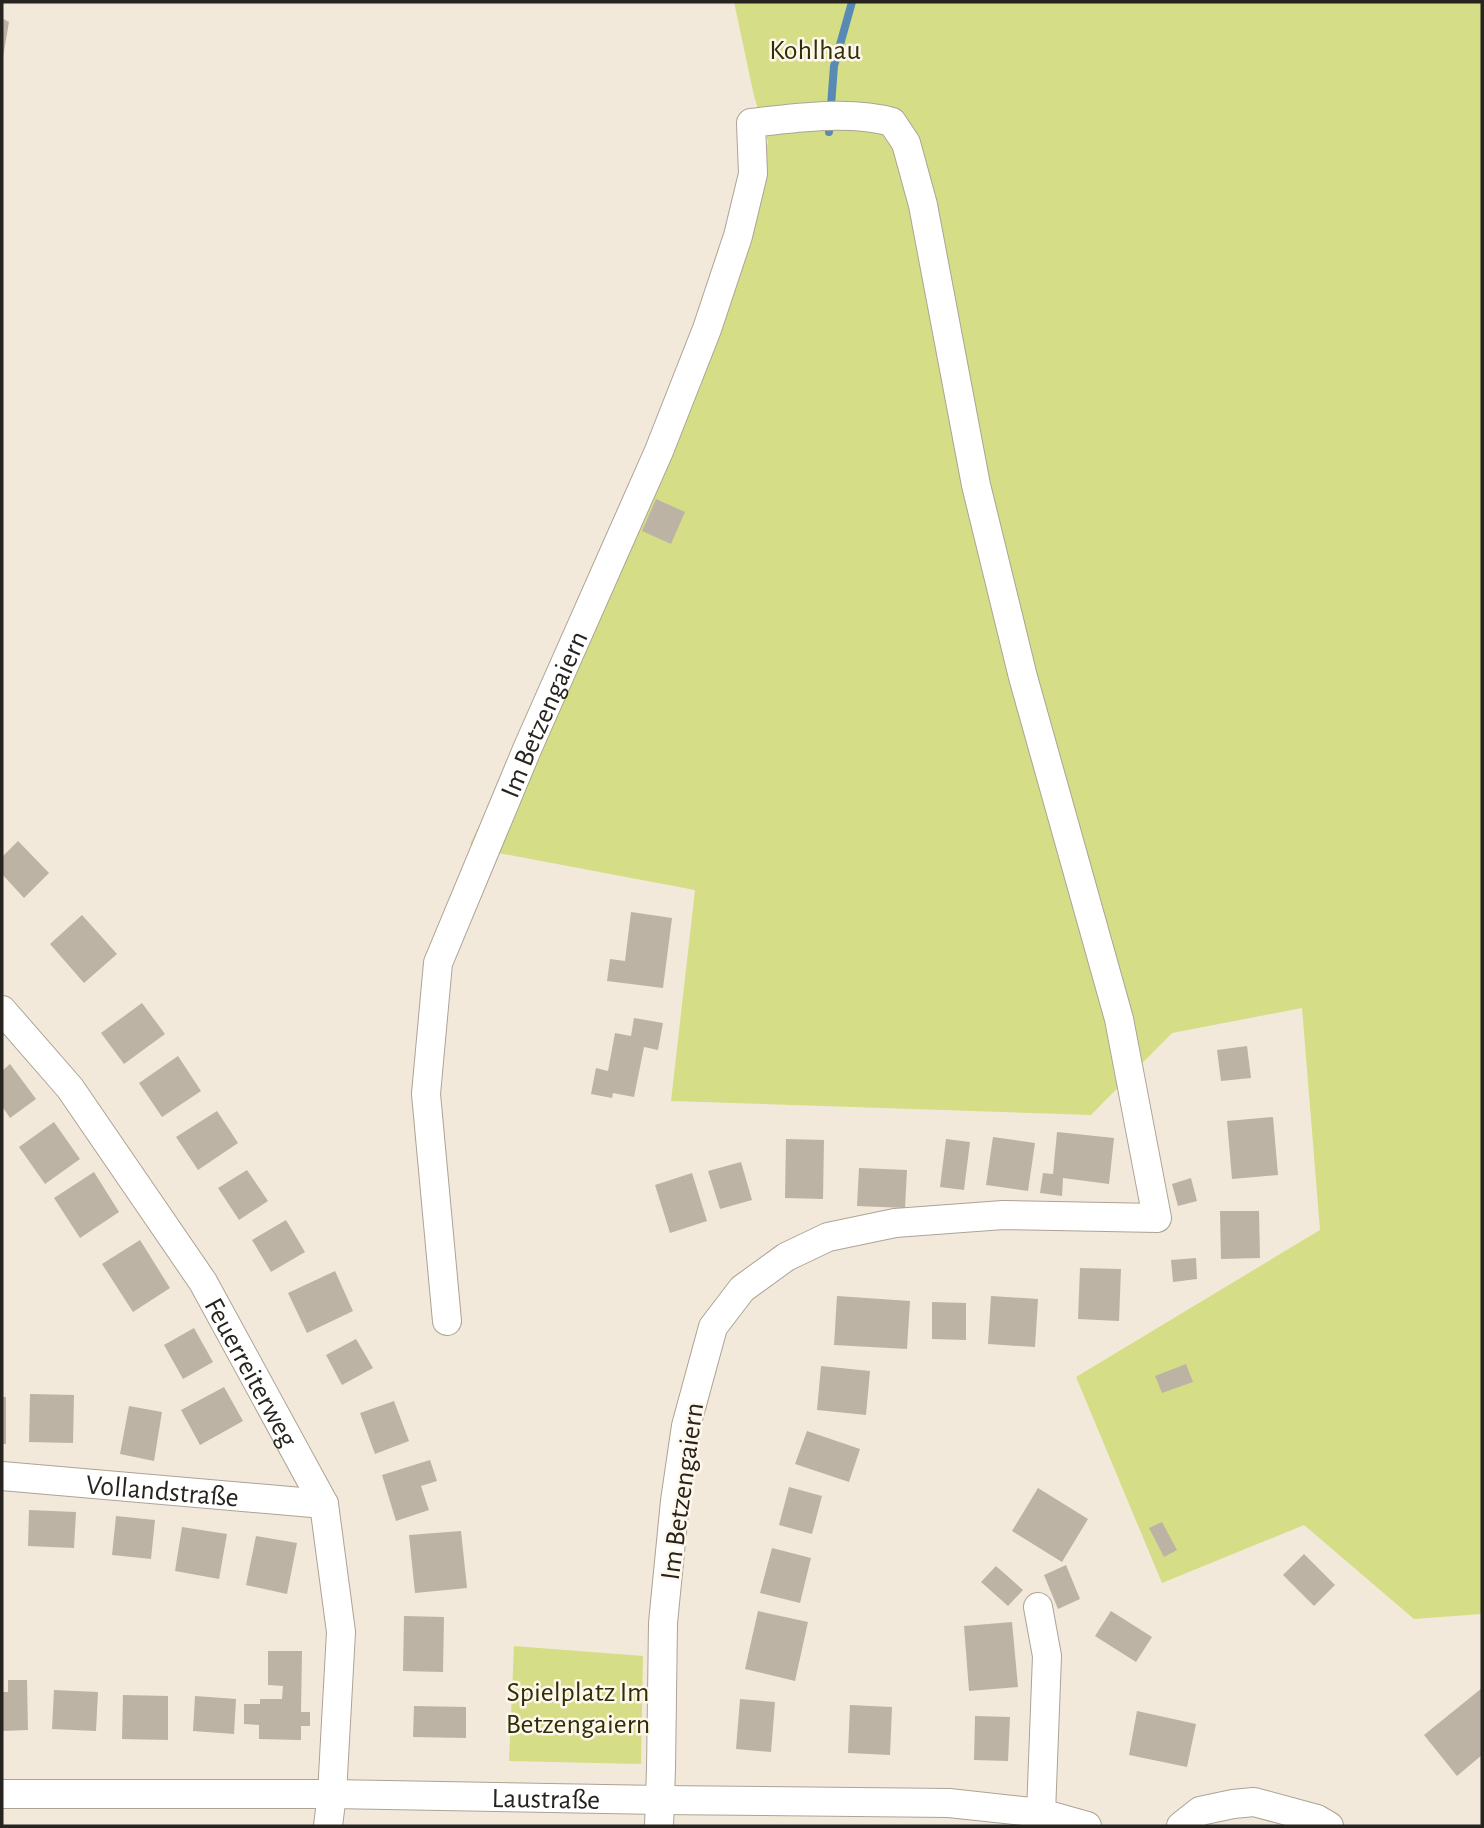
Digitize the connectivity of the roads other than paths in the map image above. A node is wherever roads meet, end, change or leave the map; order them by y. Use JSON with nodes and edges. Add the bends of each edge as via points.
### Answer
{"nodes":[{"id":1,"x":2,"y":1010,"type":"edge"},
{"id":2,"x":447,"y":1321,"type":"dead end"},
{"id":3,"x":2,"y":1476,"type":"edge"},
{"id":4,"x":324,"y":1504,"type":"junction"},
{"id":5,"x":1038,"y":1607,"type":"dead end"},
{"id":6,"x":2,"y":1794,"type":"edge"},
{"id":7,"x":332,"y":1794,"type":"junction"},
{"id":8,"x":1041,"y":1812,"type":"junction"},
{"id":9,"x":659,"y":1813,"type":"edge"},
{"id":10,"x":328,"y":1826,"type":"edge"},
{"id":11,"x":1087,"y":1826,"type":"edge"},
{"id":12,"x":1181,"y":1826,"type":"edge"},
{"id":13,"x":1329,"y":1826,"type":"edge"}],
"edges":[{"from":1,"to":4,"type":"street","name":"Feuerreiterweg","via":[[70,1088],[203,1283]]},
{"from":2,"to":9,"type":"street","name":"Im Betzengaiern","via":[[426,1094],[438,963],[707,329],[753,174],[751,123],[813,117],[876,117],[892,122],[906,143],[923,205],[976,485],[1119,1019],[1157,1218],[1003,1215],[895,1223],[828,1237],[786,1257],[742,1289],[713,1327],[686,1426],[663,1623]]},
{"from":3,"to":4,"type":"street","name":"Vollandstraße"},
{"from":4,"to":7,"type":"street","name":"Feuerreiterweg","via":[[341,1632]]},
{"from":5,"to":8,"type":"street","via":[[1046,1656]]},
{"from":6,"to":7,"type":"street","name":"Laustraße"},
{"from":7,"to":9,"type":"street","name":"Laustraße"},
{"from":7,"to":10,"type":"street","name":"Feuerreiterweg"},
{"from":8,"to":9,"type":"street","name":"Laustraße","via":[[949,1803]]},
{"from":8,"to":11,"type":"street","name":"Laustraße"},
{"from":12,"to":13,"type":"street","via":[[1200,1811],[1254,1802]]}]}
